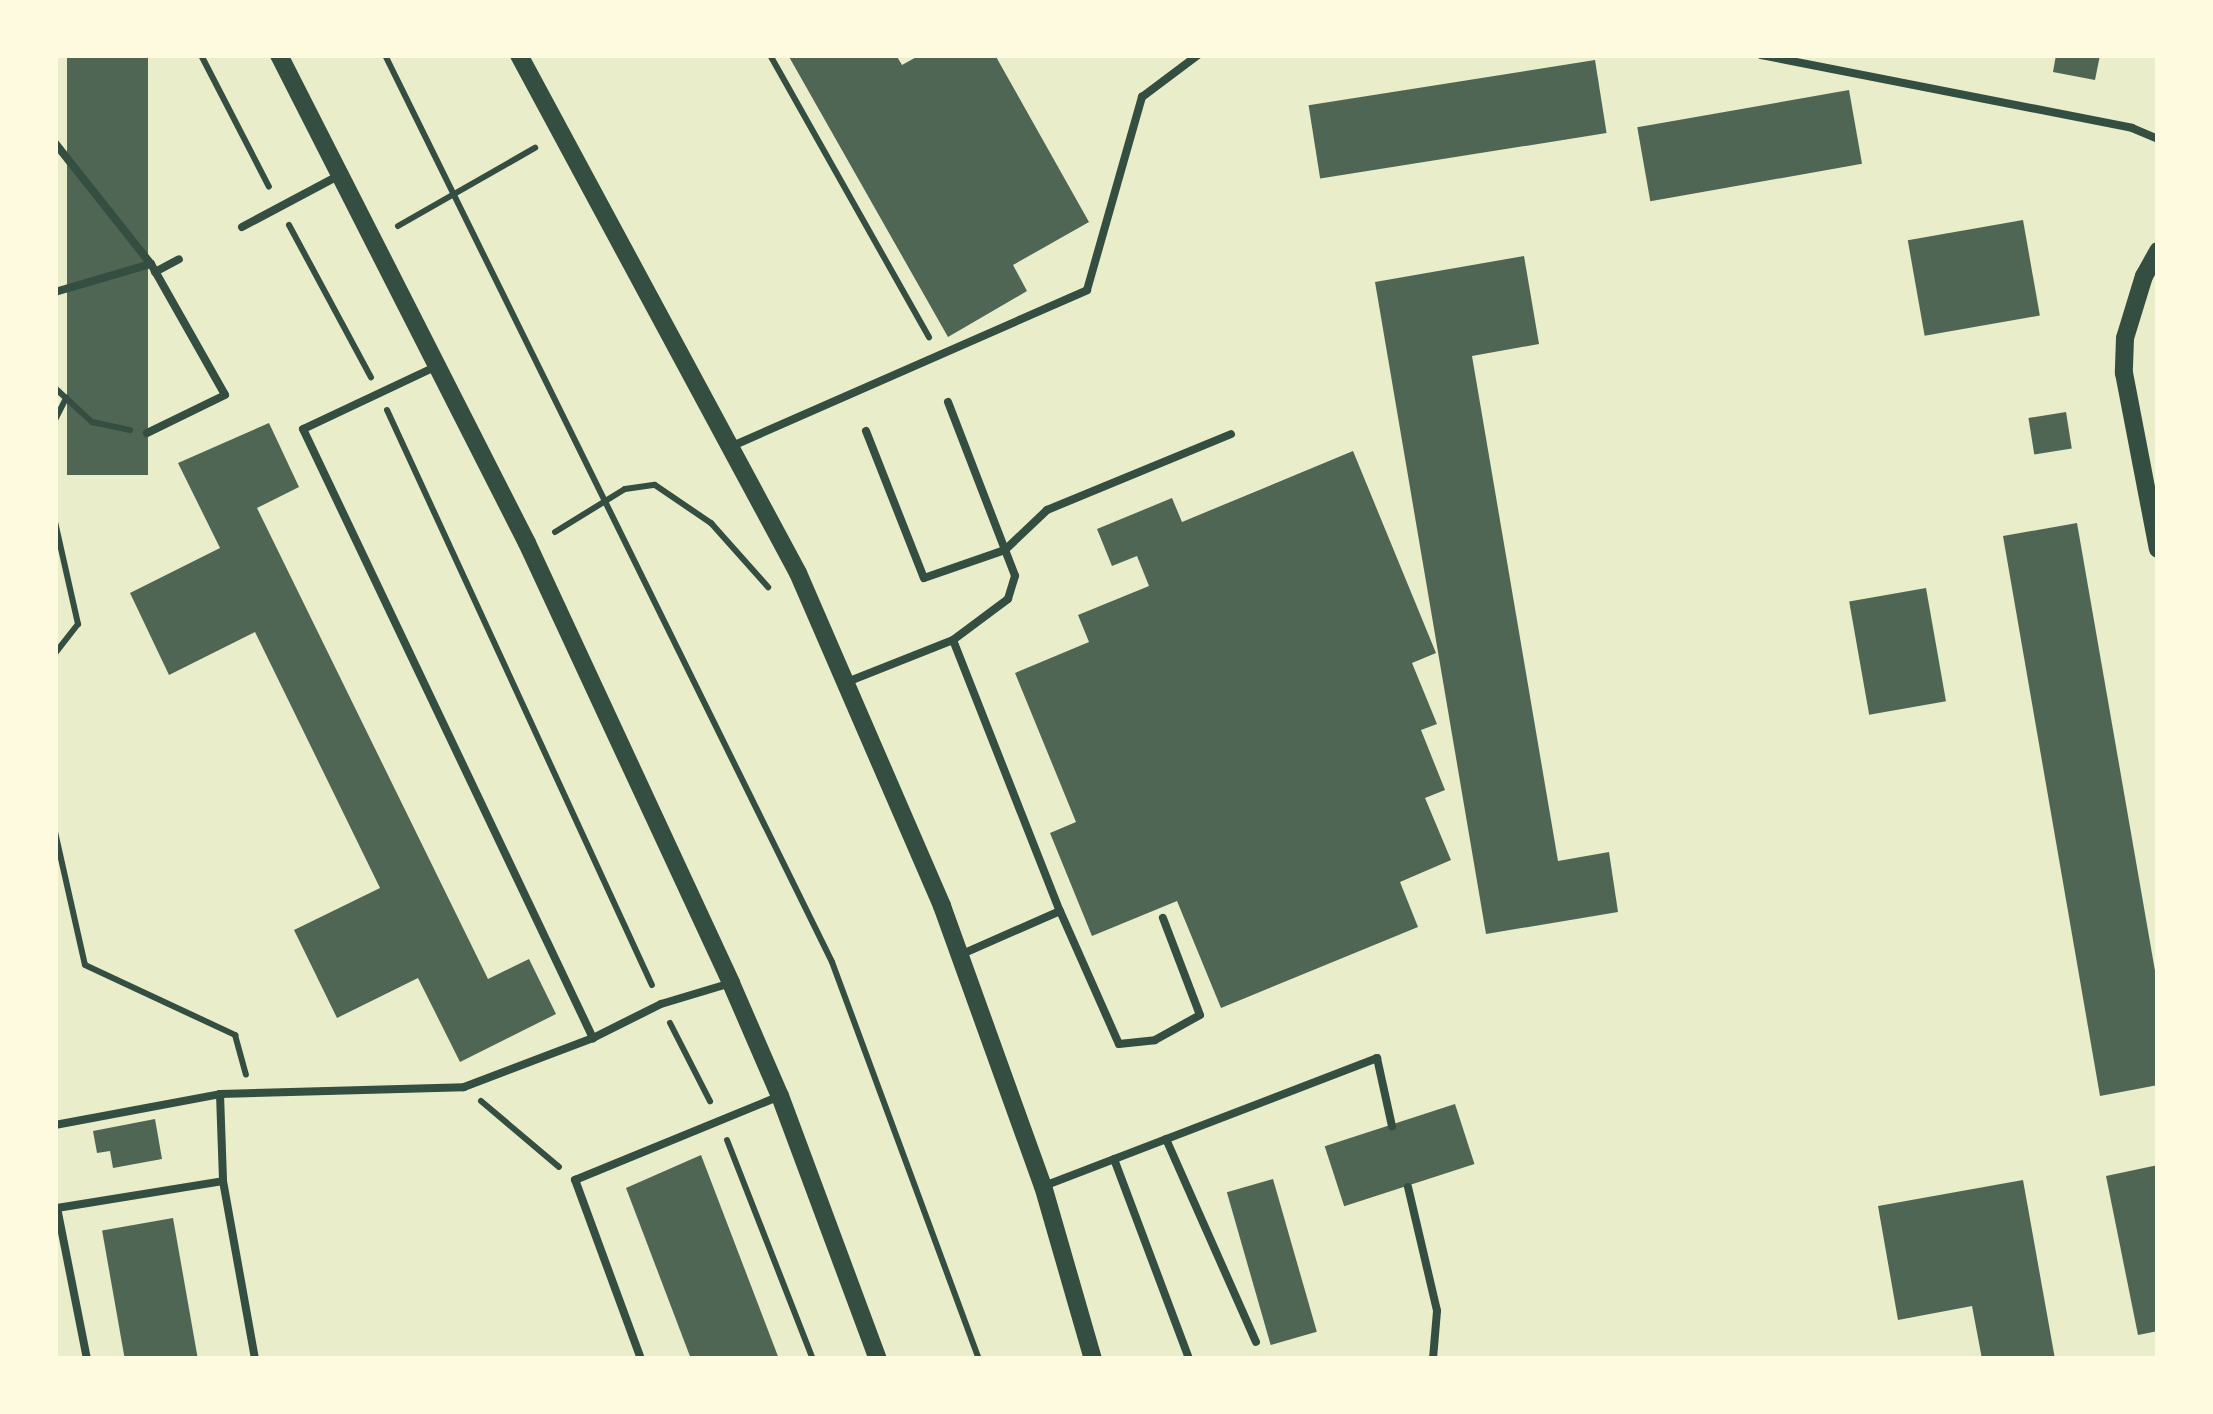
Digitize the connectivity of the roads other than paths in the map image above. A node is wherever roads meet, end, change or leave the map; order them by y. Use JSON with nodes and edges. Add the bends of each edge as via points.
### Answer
{"nodes":[{"id":1,"x":279,"y":55,"type":"edge"},
{"id":2,"x":519,"y":55,"type":"edge"},
{"id":3,"x":1198,"y":55,"type":"edge"},
{"id":4,"x":1761,"y":55,"type":"edge"},
{"id":5,"x":2158,"y":139,"type":"edge"},
{"id":6,"x":55,"y":145,"type":"edge"},
{"id":7,"x":340,"y":176,"type":"junction"},
{"id":8,"x":242,"y":227,"type":"dead end"},
{"id":9,"x":2158,"y":251,"type":"edge"},
{"id":10,"x":179,"y":260,"type":"dead end"},
{"id":11,"x":153,"y":268,"type":"junction"},
{"id":12,"x":55,"y":292,"type":"edge"},
{"id":13,"x":436,"y":366,"type":"junction"},
{"id":14,"x":948,"y":402,"type":"dead end"},
{"id":15,"x":866,"y":431,"type":"dead end"},
{"id":16,"x":147,"y":433,"type":"road end"},
{"id":17,"x":1231,"y":434,"type":"dead end"},
{"id":18,"x":730,"y":447,"type":"junction"},
{"id":19,"x":2158,"y":549,"type":"edge"},
{"id":20,"x":1005,"y":550,"type":"junction"},
{"id":21,"x":953,"y":640,"type":"junction"},
{"id":22,"x":845,"y":682,"type":"junction"},
{"id":23,"x":1060,"y":911,"type":"junction"},
{"id":24,"x":1163,"y":918,"type":"dead end"},
{"id":25,"x":960,"y":955,"type":"junction"},
{"id":26,"x":730,"y":983,"type":"junction"},
{"id":27,"x":593,"y":1038,"type":"junction"},
{"id":28,"x":220,"y":1094,"type":"junction"},
{"id":29,"x":780,"y":1096,"type":"junction"},
{"id":30,"x":55,"y":1125,"type":"edge"},
{"id":31,"x":1392,"y":1126,"type":"dead end"},
{"id":32,"x":1166,"y":1139,"type":"junction"},
{"id":33,"x":1114,"y":1158,"type":"junction"},
{"id":34,"x":223,"y":1182,"type":"junction"},
{"id":35,"x":1043,"y":1186,"type":"junction"},
{"id":36,"x":1408,"y":1187,"type":"dead end"},
{"id":37,"x":55,"y":1197,"type":"edge"},
{"id":38,"x":58,"y":1208,"type":"junction"},
{"id":39,"x":1256,"y":1342,"type":"dead end"},
{"id":40,"x":86,"y":1359,"type":"edge"},
{"id":41,"x":255,"y":1359,"type":"edge"},
{"id":42,"x":641,"y":1359,"type":"edge"},
{"id":43,"x":878,"y":1359,"type":"edge"},
{"id":44,"x":1094,"y":1359,"type":"edge"},
{"id":45,"x":1189,"y":1359,"type":"edge"},
{"id":46,"x":1433,"y":1359,"type":"edge"}],
"edges":[{"from":1,"to":7,"type":"street"},
{"from":2,"to":18,"type":"street"},
{"from":3,"to":18,"type":"lane","via":[[1142,97],[1087,290]]},
{"from":4,"to":5,"type":"lane","via":[[2132,128]]},
{"from":6,"to":11,"type":"lane"},
{"from":7,"to":8,"type":"lane"},
{"from":7,"to":13,"type":"street"},
{"from":9,"to":19,"type":"street","via":[[2125,338],[2124,373]]},
{"from":10,"to":11,"type":"lane"},
{"from":11,"to":12,"type":"lane"},
{"from":11,"to":16,"type":"lane","via":[[225,395]]},
{"from":13,"to":26,"type":"street","via":[[527,543]]},
{"from":13,"to":27,"type":"lane","via":[[304,429]]},
{"from":14,"to":20,"type":"lane"},
{"from":15,"to":20,"type":"lane","via":[[924,578]]},
{"from":17,"to":20,"type":"lane","via":[[1047,510]]},
{"from":18,"to":22,"type":"street","via":[[798,572]]},
{"from":20,"to":21,"type":"lane","via":[[1015,576],[1008,599]]},
{"from":21,"to":22,"type":"lane"},
{"from":21,"to":23,"type":"lane"},
{"from":22,"to":25,"type":"street"},
{"from":23,"to":24,"type":"lane","via":[[1119,1044],[1155,1040],[1200,1015]]},
{"from":23,"to":25,"type":"lane"},
{"from":25,"to":35,"type":"street"},
{"from":26,"to":27,"type":"lane","via":[[660,1004]]},
{"from":26,"to":29,"type":"street"},
{"from":27,"to":28,"type":"lane","via":[[464,1087]]},
{"from":28,"to":30,"type":"lane"},
{"from":28,"to":34,"type":"lane"},
{"from":29,"to":42,"type":"lane","via":[[575,1180]]},
{"from":29,"to":43,"type":"street"},
{"from":31,"to":32,"type":"lane","via":[[1377,1058]]},
{"from":32,"to":33,"type":"lane"},
{"from":32,"to":39,"type":"lane"},
{"from":33,"to":35,"type":"lane"},
{"from":33,"to":45,"type":"lane"},
{"from":34,"to":38,"type":"lane"},
{"from":34,"to":41,"type":"lane"},
{"from":35,"to":44,"type":"street"},
{"from":36,"to":46,"type":"lane","via":[[1437,1311]]},
{"from":37,"to":38,"type":"lane"},
{"from":38,"to":40,"type":"lane"}]}
